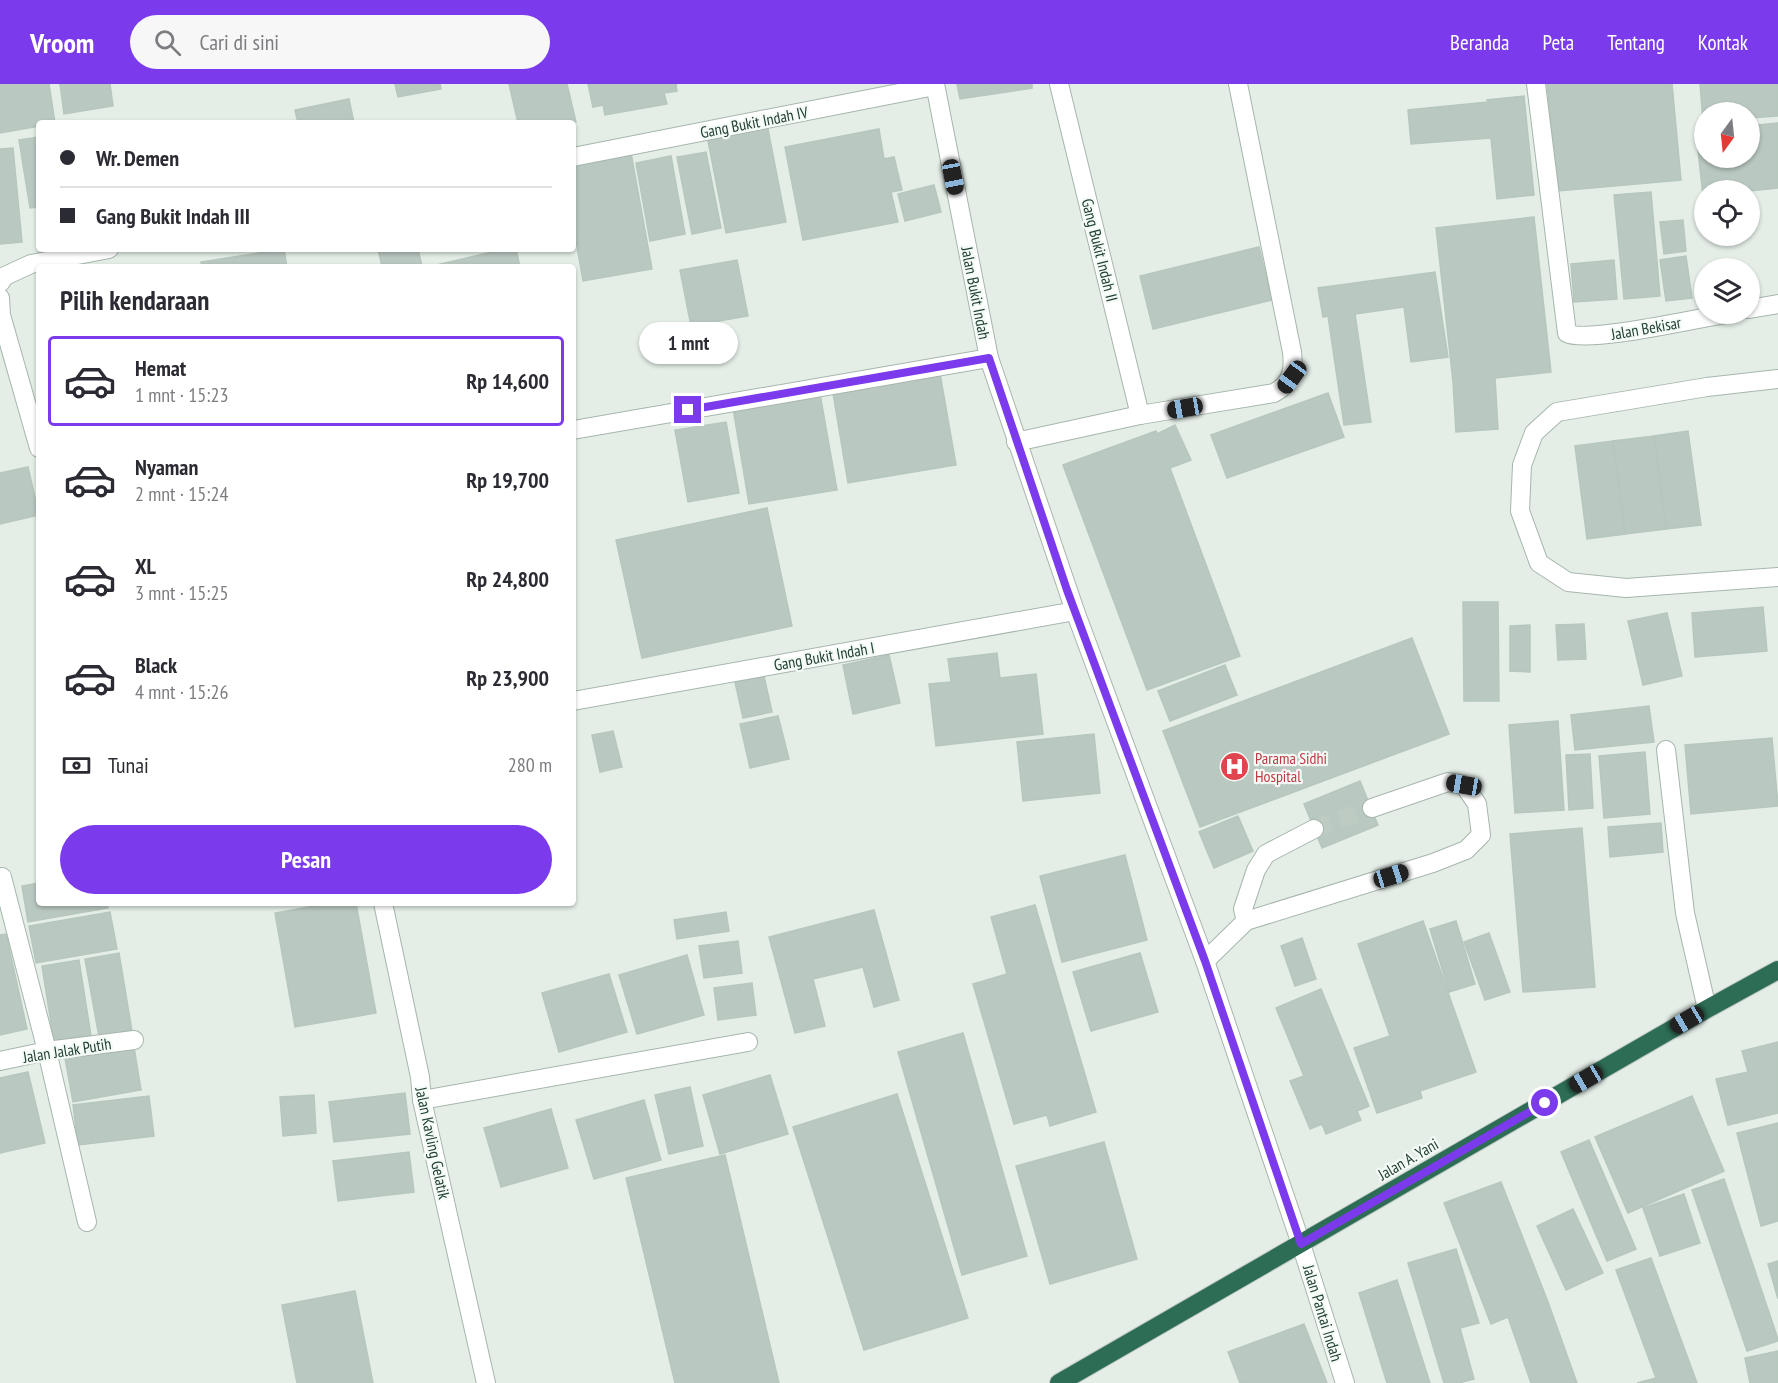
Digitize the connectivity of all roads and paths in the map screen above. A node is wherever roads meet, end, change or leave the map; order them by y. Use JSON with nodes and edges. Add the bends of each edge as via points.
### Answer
{"nodes":[{"id":1,"x":1059,"y":84,"type":"edge"},
{"id":2,"x":1238,"y":84,"type":"edge"},
{"id":3,"x":1536,"y":84,"type":"edge"},
{"id":4,"x":935,"y":85,"type":"edge"},
{"id":5,"x":576,"y":157,"type":"edge"},
{"id":6,"x":93,"y":252,"type":"edge"},
{"id":7,"x":0,"y":283,"type":"edge"},
{"id":8,"x":0,"y":298,"type":"edge"},
{"id":9,"x":1778,"y":304,"type":"edge"},
{"id":10,"x":1760,"y":307,"type":"edge"},
{"id":11,"x":1694,"y":319,"type":"edge"},
{"id":12,"x":989,"y":358,"type":"junction"},
{"id":13,"x":1778,"y":379,"type":"edge"},
{"id":14,"x":1140,"y":415,"type":"junction"},
{"id":15,"x":576,"y":429,"type":"edge"},
{"id":16,"x":36,"y":438,"type":"edge"},
{"id":17,"x":1016,"y":442,"type":"junction"},
{"id":18,"x":1778,"y":577,"type":"edge"},
{"id":19,"x":1075,"y":611,"type":"junction"},
{"id":20,"x":576,"y":701,"type":"edge"},
{"id":21,"x":1666,"y":750,"type":"dead end"},
{"id":22,"x":1372,"y":808,"type":"tunnel mouth"},
{"id":23,"x":1314,"y":829,"type":"tunnel mouth"},
{"id":24,"x":2,"y":878,"type":"dead end"},
{"id":25,"x":385,"y":906,"type":"edge"},
{"id":26,"x":1246,"y":921,"type":"junction"},
{"id":27,"x":1205,"y":961,"type":"junction"},
{"id":28,"x":1778,"y":970,"type":"edge"},
{"id":29,"x":1707,"y":1009,"type":"junction"},
{"id":30,"x":134,"y":1040,"type":"dead end"},
{"id":31,"x":748,"y":1042,"type":"dead end"},
{"id":32,"x":47,"y":1051,"type":"junction"},
{"id":33,"x":0,"y":1061,"type":"edge"},
{"id":34,"x":422,"y":1100,"type":"junction"},
{"id":35,"x":87,"y":1222,"type":"dead end"},
{"id":36,"x":1301,"y":1244,"type":"junction"},
{"id":37,"x":486,"y":1383,"type":"edge"},
{"id":38,"x":1059,"y":1383,"type":"edge"},
{"id":39,"x":1345,"y":1383,"type":"edge"}],
"edges":[{"from":1,"to":14,"type":"street","name":"Gang Bukit Indah II"},
{"from":2,"to":14,"type":"street","via":[[1292,352],[1292,377],[1274,393]]},
{"from":3,"to":11,"type":"street","name":"Jalan Bekisar","via":[[1567,333],[1597,336]]},
{"from":4,"to":5,"type":"street","name":"Gang Bukit Indah IV"},
{"from":4,"to":12,"type":"street","name":"Jalan Bukit Indah"},
{"from":6,"to":7,"type":"street","via":[[31,264],[5,276]]},
{"from":8,"to":16,"type":"street","via":[[1,315]]},
{"from":9,"to":10,"type":"street"},
{"from":12,"to":15,"type":"street"},
{"from":12,"to":17,"type":"street","name":"Jalan Bukit Indah"},
{"from":13,"to":18,"type":"street","via":[[1557,412],[1534,433],[1522,465],[1520,511],[1539,563],[1568,582],[1626,588]]},
{"from":14,"to":17,"type":"street"},
{"from":17,"to":19,"type":"street","name":"Jalan Bukit Indah"},
{"from":19,"to":20,"type":"street","name":"Gang Bukit Indah I"},
{"from":19,"to":27,"type":"street","name":"Jalan Bukit Indah"},
{"from":21,"to":29,"type":"street","via":[[1685,913]]},
{"from":22,"to":26,"type":"street","via":[[1448,782],[1464,785],[1478,804],[1481,835],[1466,850],[1433,863]]},
{"from":23,"to":26,"type":"street","via":[[1266,854],[1256,870],[1243,909]]},
{"from":24,"to":32,"type":"street"},
{"from":25,"to":34,"type":"street","name":"Jalan Kavling Gelatik"},
{"from":26,"to":27,"type":"street"},
{"from":27,"to":36,"type":"street","name":"Jalan Bukit Indah"},
{"from":28,"to":29,"type":"highway","name":"Jalan A. Yani"},
{"from":29,"to":36,"type":"highway","name":"Jalan A. Yani"},
{"from":30,"to":32,"type":"street","name":"Jalan Jalak Putih"},
{"from":31,"to":34,"type":"street"},
{"from":32,"to":33,"type":"street","name":"Jalan Jalak Putih"},
{"from":32,"to":35,"type":"street"},
{"from":34,"to":37,"type":"street","name":"Jalan Kavling Gelatik"},
{"from":36,"to":38,"type":"highway","name":"Jalan A. Yani"},
{"from":36,"to":39,"type":"street","name":"Jalan Pantai Indah"}]}
